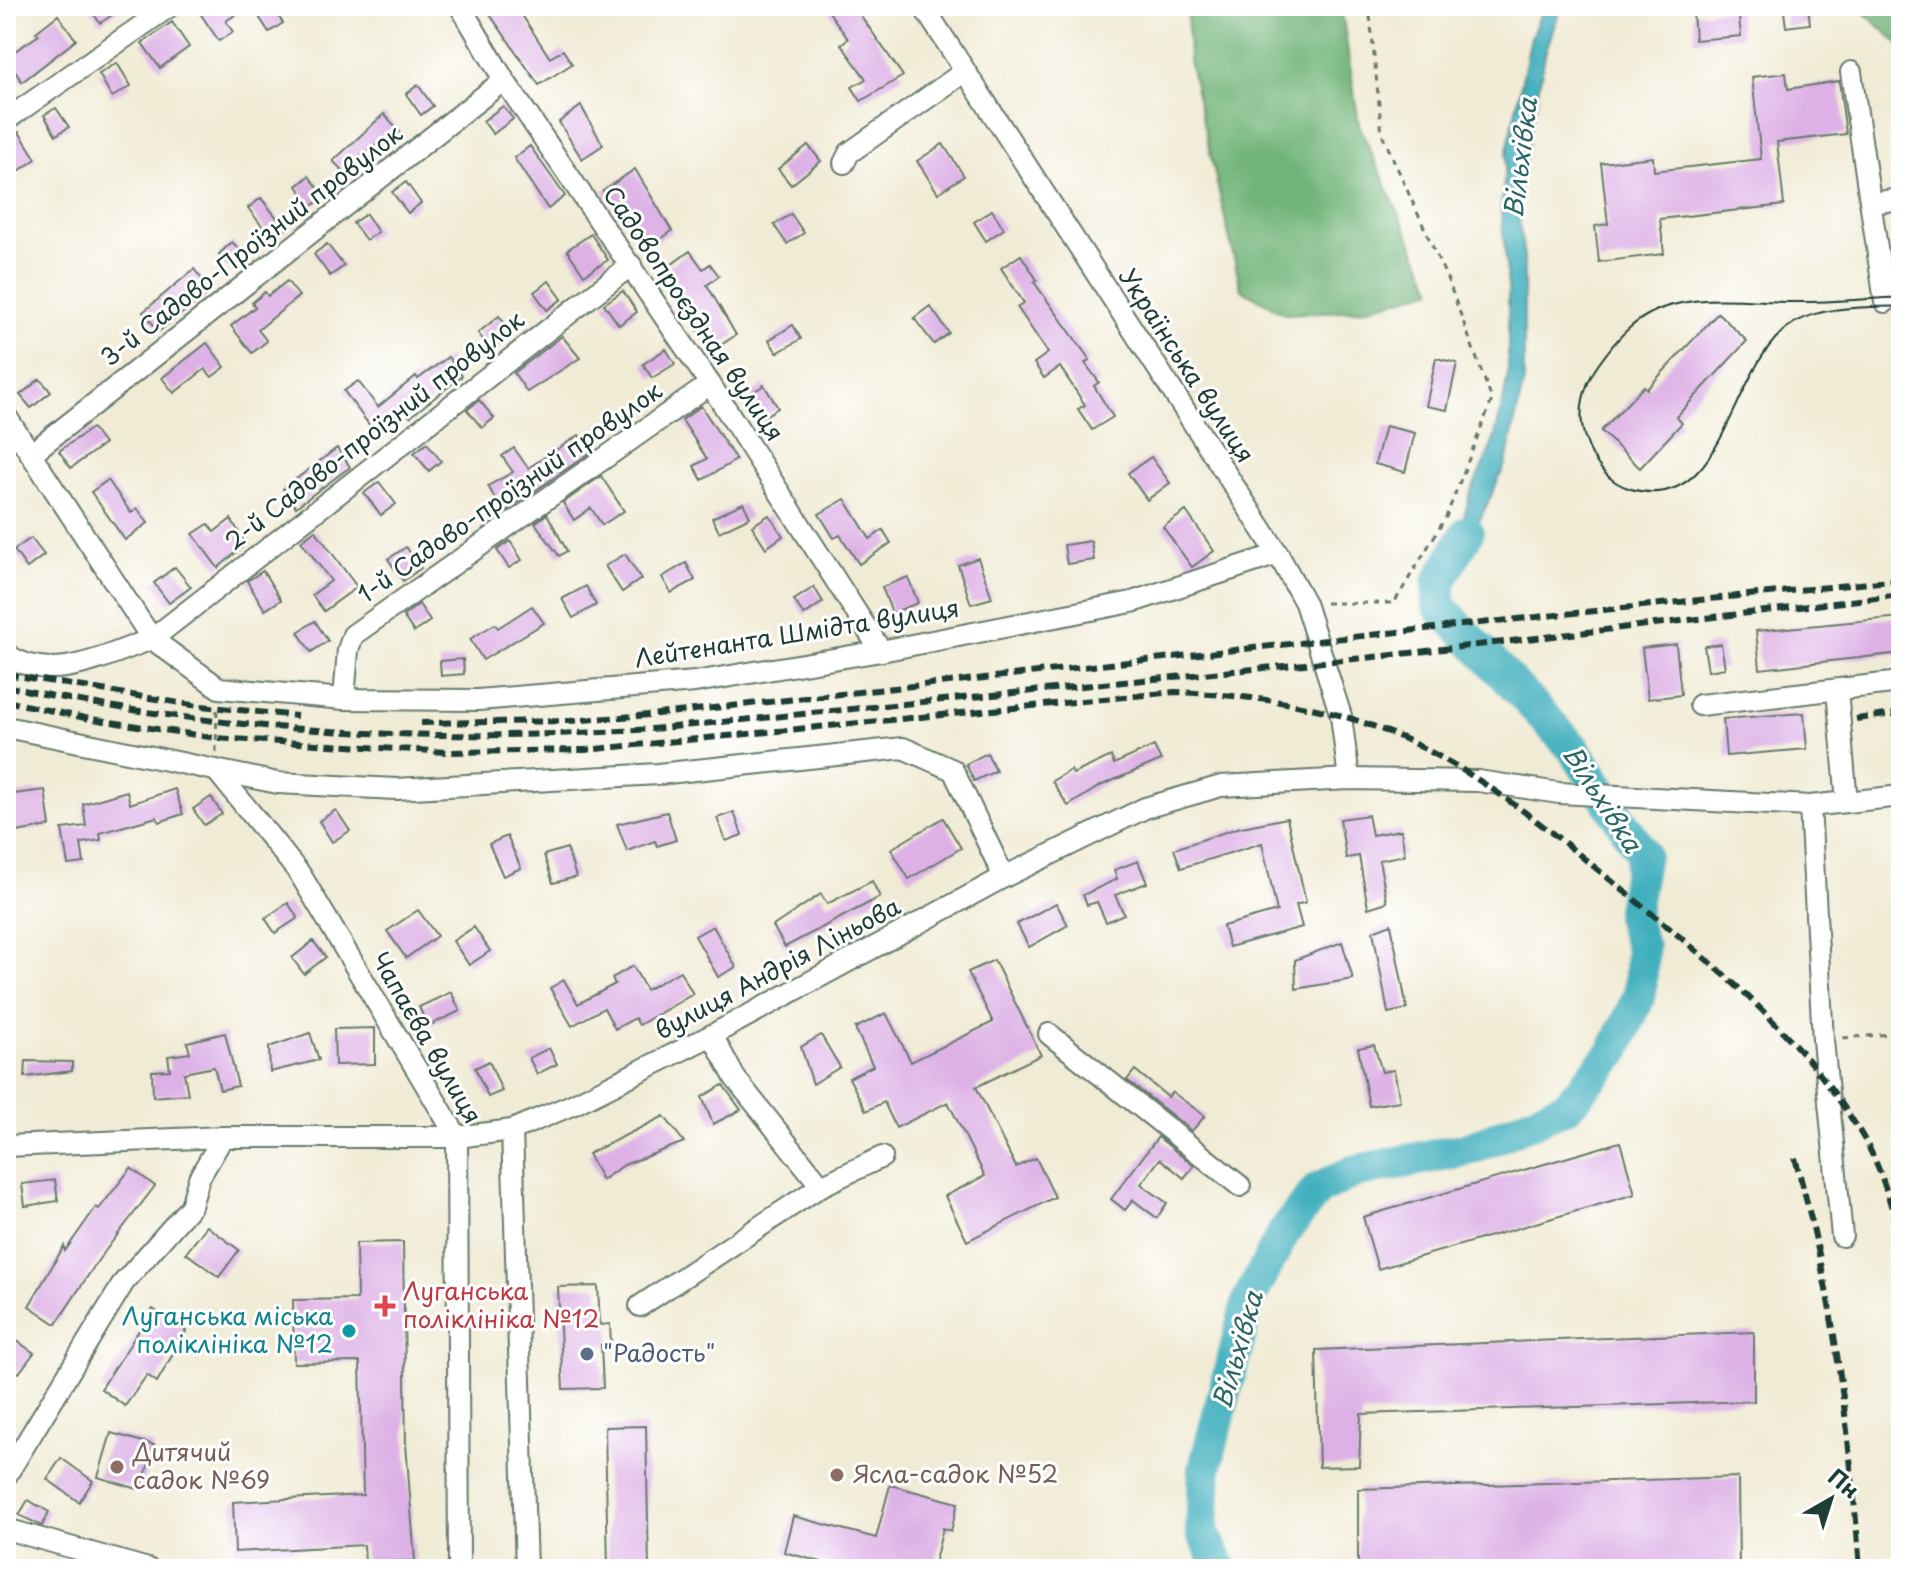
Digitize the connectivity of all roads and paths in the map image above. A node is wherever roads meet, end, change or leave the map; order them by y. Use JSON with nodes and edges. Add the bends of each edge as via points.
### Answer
{"nodes":[{"id":1,"x":170,"y":6,"type":"edge"},
{"id":2,"x":460,"y":6,"type":"edge"},
{"id":3,"x":923,"y":6,"type":"edge"},
{"id":4,"x":1369,"y":6,"type":"edge"},
{"id":5,"x":964,"y":72,"type":"junction"},
{"id":6,"x":1851,"y":72,"type":"dead end"},
{"id":7,"x":504,"y":80,"type":"junction"},
{"id":8,"x":6,"y":120,"type":"edge"},
{"id":9,"x":844,"y":163,"type":"dead end"},
{"id":10,"x":1901,"y":199,"type":"edge"},
{"id":11,"x":1871,"y":203,"type":"junction"},
{"id":12,"x":631,"y":265,"type":"junction"},
{"id":13,"x":1885,"y":302,"type":"dead end"},
{"id":14,"x":710,"y":384,"type":"junction"},
{"id":15,"x":6,"y":416,"type":"edge"},
{"id":16,"x":32,"y":453,"type":"junction"},
{"id":17,"x":1278,"y":554,"type":"junction"},
{"id":18,"x":1318,"y":603,"type":"dead end"},
{"id":19,"x":152,"y":639,"type":"junction"},
{"id":20,"x":881,"y":651,"type":"junction"},
{"id":21,"x":6,"y":654,"type":"edge"},
{"id":22,"x":1901,"y":682,"type":"edge"},
{"id":23,"x":219,"y":688,"type":"junction"},
{"id":24,"x":1837,"y":690,"type":"junction"},
{"id":25,"x":344,"y":699,"type":"junction"},
{"id":26,"x":1700,"y":705,"type":"dead end"},
{"id":27,"x":6,"y":727,"type":"edge"},
{"id":28,"x":217,"y":771,"type":"junction"},
{"id":29,"x":1349,"y":779,"type":"junction"},
{"id":30,"x":1901,"y":796,"type":"edge"},
{"id":31,"x":1847,"y":802,"type":"junction"},
{"id":32,"x":1810,"y":806,"type":"junction"},
{"id":33,"x":1004,"y":877,"type":"junction"},
{"id":34,"x":1901,"y":1033,"type":"edge"},
{"id":35,"x":1049,"y":1034,"type":"dead end"},
{"id":36,"x":712,"y":1035,"type":"junction"},
{"id":37,"x":1823,"y":1040,"type":"junction"},
{"id":38,"x":512,"y":1130,"type":"junction"},
{"id":39,"x":223,"y":1137,"type":"junction"},
{"id":40,"x":457,"y":1137,"type":"junction"},
{"id":41,"x":6,"y":1146,"type":"edge"},
{"id":42,"x":882,"y":1157,"type":"dead end"},
{"id":43,"x":821,"y":1186,"type":"junction"},
{"id":44,"x":1240,"y":1186,"type":"dead end"},
{"id":45,"x":1842,"y":1236,"type":"dead end"},
{"id":46,"x":640,"y":1306,"type":"dead end"},
{"id":47,"x":6,"y":1476,"type":"edge"},
{"id":48,"x":6,"y":1529,"type":"edge"},
{"id":49,"x":148,"y":1569,"type":"edge"},
{"id":50,"x":459,"y":1569,"type":"edge"},
{"id":51,"x":526,"y":1569,"type":"edge"}],
"edges":[{"from":1,"to":8,"type":"street"},
{"from":2,"to":7,"type":"street","name":"Садовопроєздная вулиця"},
{"from":3,"to":5,"type":"street","name":"Українська вулиця"},
{"from":4,"to":18,"type":"path","via":[[1382,134],[1449,283],[1492,400],[1446,517],[1394,603]]},
{"from":5,"to":9,"type":"street","via":[[849,153]]},
{"from":5,"to":17,"type":"street","name":"Українська вулиця"},
{"from":6,"to":11,"type":"street"},
{"from":7,"to":12,"type":"street","name":"Садовопроєздная вулиця"},
{"from":7,"to":16,"type":"street","name":"3-й Садово-Проїзний провулок"},
{"from":10,"to":11,"type":"street"},
{"from":11,"to":13,"type":"street"},
{"from":12,"to":14,"type":"street","name":"Садовопроєздная вулиця"},
{"from":12,"to":19,"type":"street","name":"2-й Садово-проїзний провулок"},
{"from":14,"to":20,"type":"street","name":"Садовопроєздная вулиця"},
{"from":14,"to":25,"type":"street","name":"1-й Садово-проїзний провулок","via":[[353,635]]},
{"from":15,"to":16,"type":"street"},
{"from":16,"to":19,"type":"street"},
{"from":17,"to":20,"type":"street","name":"Лейтенанта Шмідта вулиця","via":[[1132,602]]},
{"from":17,"to":29,"type":"street","name":"Українська вулиця","via":[[1305,603],[1341,716]]},
{"from":19,"to":21,"type":"street","name":"2-й Садово-проїзний провулок","via":[[62,670],[18,663]]},
{"from":19,"to":23,"type":"street"},
{"from":20,"to":25,"type":"street","name":"Лейтенанта Шмідта вулиця","via":[[695,682],[478,700]]},
{"from":22,"to":24,"type":"street"},
{"from":23,"to":25,"type":"street","name":"Лейтенанта Шмідта вулиця"},
{"from":23,"to":28,"type":"path"},
{"from":24,"to":26,"type":"street"},
{"from":24,"to":31,"type":"street"},
{"from":27,"to":28,"type":"street"},
{"from":28,"to":33,"type":"street","via":[[278,783],[410,789],[658,774],[903,748],[953,770]]},
{"from":28,"to":40,"type":"street","name":"Чапаєва вулиця","via":[[300,874]]},
{"from":29,"to":32,"type":"street","name":"вулиця Андрія Ліньова","via":[[1478,781],[1559,793]]},
{"from":29,"to":33,"type":"street","name":"вулиця Андрія Ліньова","via":[[1221,786],[1145,808]]},
{"from":30,"to":31,"type":"street","name":"вулиця Андрія Ліньова"},
{"from":31,"to":32,"type":"street","name":"вулиця Андрія Ліньова"},
{"from":32,"to":37,"type":"street"},
{"from":33,"to":36,"type":"street","name":"вулиця Андрія Ліньова"},
{"from":34,"to":37,"type":"path"},
{"from":35,"to":44,"type":"street"},
{"from":36,"to":38,"type":"street","name":"вулиця Андрія Ліньова"},
{"from":36,"to":43,"type":"street","via":[[735,1078]]},
{"from":37,"to":45,"type":"street"},
{"from":38,"to":40,"type":"street","name":"вулиця Андрія Ліньова"},
{"from":38,"to":51,"type":"street","name":"Чапаєва вулиця"},
{"from":39,"to":40,"type":"street","name":"вулиця Андрія Ліньова"},
{"from":39,"to":41,"type":"street","name":"вулиця Андрія Ліньова"},
{"from":39,"to":47,"type":"street","via":[[199,1178],[191,1206],[124,1282]]},
{"from":40,"to":50,"type":"street","name":"Чапаєва вулиця"},
{"from":42,"to":43,"type":"street"},
{"from":43,"to":46,"type":"street"},
{"from":48,"to":49,"type":"street"}]}
